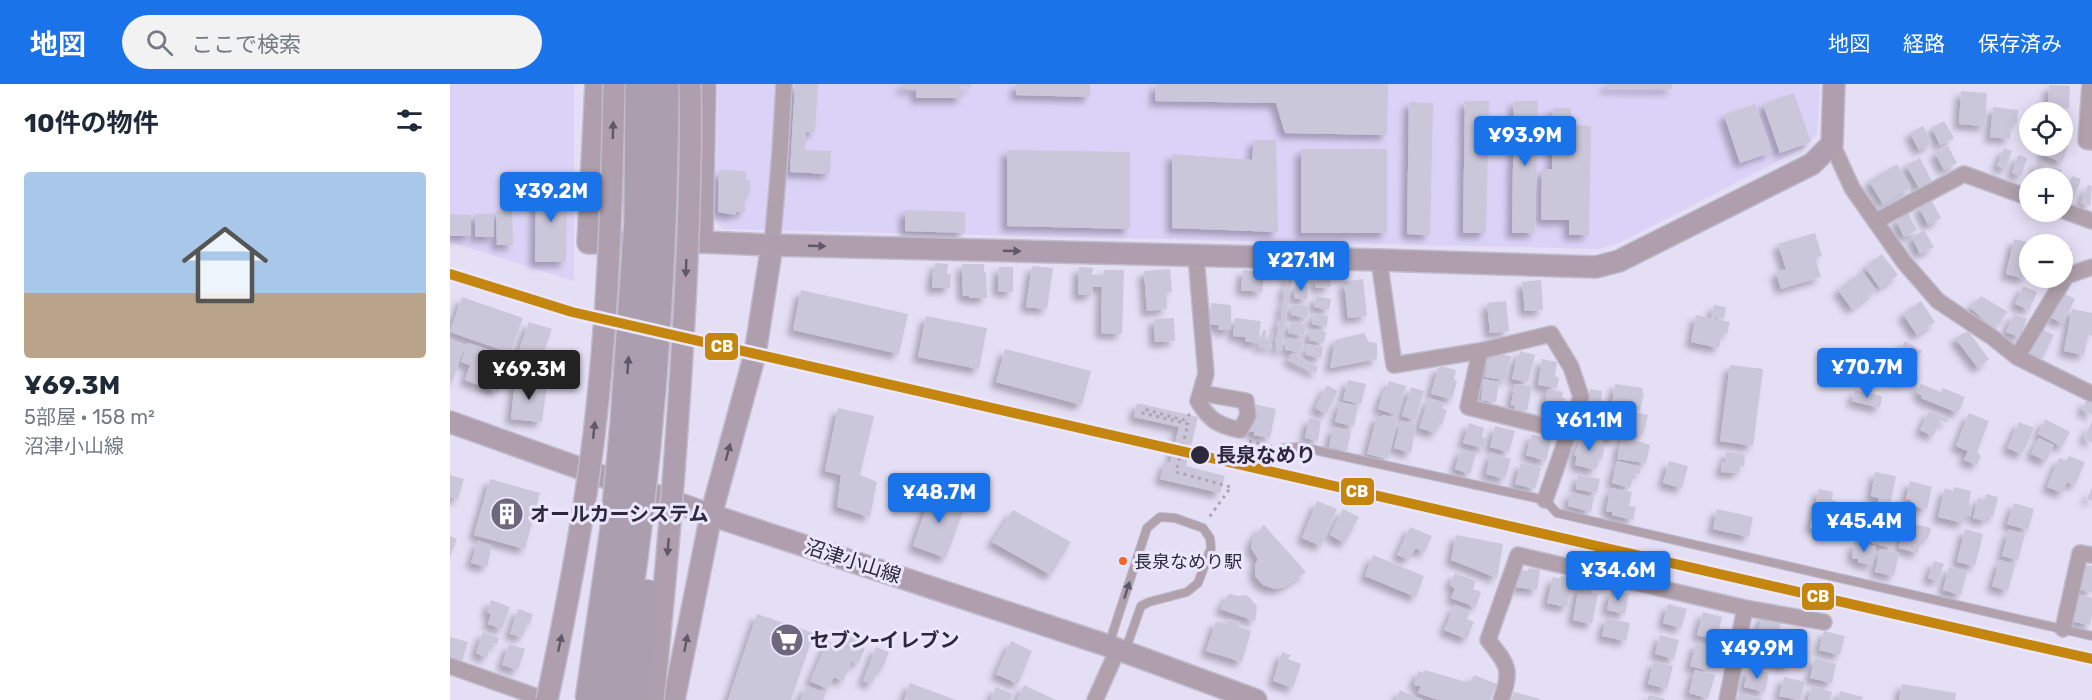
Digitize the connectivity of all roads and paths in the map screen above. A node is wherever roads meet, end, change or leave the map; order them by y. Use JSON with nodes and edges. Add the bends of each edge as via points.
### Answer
{"nodes":[{"id":1,"x":596,"y":84,"type":"edge"},
{"id":2,"x":614,"y":84,"type":"edge"},
{"id":3,"x":639,"y":84,"type":"edge"},
{"id":4,"x":664,"y":84,"type":"edge"},
{"id":5,"x":690,"y":84,"type":"edge"},
{"id":6,"x":705,"y":84,"type":"edge"},
{"id":7,"x":784,"y":84,"type":"edge"},
{"id":8,"x":1834,"y":84,"type":"edge"},
{"id":9,"x":2090,"y":84,"type":"edge"},
{"id":10,"x":664,"y":122,"type":"junction"},
{"id":11,"x":2092,"y":142,"type":"edge"},
{"id":12,"x":1832,"y":144,"type":"junction"},
{"id":13,"x":2019,"y":194,"type":"edge"},
{"id":14,"x":2073,"y":214,"type":"edge"},
{"id":15,"x":1876,"y":221,"type":"junction"},
{"id":16,"x":2092,"y":221,"type":"edge"},
{"id":17,"x":702,"y":242,"type":"junction"},
{"id":18,"x":772,"y":245,"type":"junction"},
{"id":19,"x":1197,"y":256,"type":"junction"},
{"id":20,"x":1379,"y":260,"type":"junction"},
{"id":21,"x":2092,"y":267,"type":"edge"},
{"id":22,"x":1480,"y":351,"type":"junction"},
{"id":23,"x":2017,"y":357,"type":"junction"},
{"id":24,"x":1201,"y":393,"type":"dead end"},
{"id":25,"x":2092,"y":393,"type":"edge"},
{"id":26,"x":1174,"y":417,"type":"dead end"},
{"id":27,"x":450,"y":422,"type":"edge"},
{"id":28,"x":624,"y":423,"type":"junction"},
{"id":29,"x":1569,"y":432,"type":"junction"},
{"id":30,"x":1283,"y":448,"type":"dead end"},
{"id":31,"x":1545,"y":500,"type":"junction"},
{"id":32,"x":711,"y":514,"type":"junction"},
{"id":33,"x":1203,"y":528,"type":"junction"},
{"id":34,"x":2092,"y":555,"type":"edge"},
{"id":35,"x":1745,"y":608,"type":"junction"},
{"id":36,"x":1824,"y":621,"type":"dead end"},
{"id":37,"x":2063,"y":629,"type":"junction"},
{"id":38,"x":2092,"y":636,"type":"edge"},
{"id":39,"x":1118,"y":649,"type":"junction"},
{"id":40,"x":450,"y":666,"type":"edge"},
{"id":41,"x":547,"y":700,"type":"edge"},
{"id":42,"x":573,"y":700,"type":"edge"},
{"id":43,"x":589,"y":700,"type":"edge"},
{"id":44,"x":612,"y":700,"type":"edge"},
{"id":45,"x":635,"y":700,"type":"edge"},
{"id":46,"x":653,"y":700,"type":"edge"},
{"id":47,"x":674,"y":700,"type":"edge"},
{"id":48,"x":1095,"y":700,"type":"edge"},
{"id":49,"x":1256,"y":700,"type":"edge"},
{"id":50,"x":1501,"y":700,"type":"edge"},
{"id":51,"x":1727,"y":700,"type":"edge"}],
"edges":[{"from":1,"to":17,"type":"street","via":[[588,243]]},
{"from":41,"to":2,"type":"street","one_way":true,"bridge":true,"via":[[583,520],[594,433],[612,214]]},
{"from":28,"to":3,"type":"highway","one_way":true,"bridge":true,"via":[[638,220]]},
{"from":4,"to":10,"type":"highway","bridge":true},
{"from":5,"to":46,"type":"street","one_way":true,"bridge":true,"via":[[685,305]]},
{"from":6,"to":17,"type":"street"},
{"from":7,"to":18,"type":"street"},
{"from":8,"to":12,"type":"street"},
{"from":9,"to":11,"type":"street","via":[[2086,141]]},
{"from":10,"to":44,"type":"highway","bridge":true,"via":[[660,271],[646,461]]},
{"from":10,"to":45,"type":"highway","bridge":true,"via":[[664,343],[656,480]]},
{"from":12,"to":15,"type":"street","via":[[1851,188]]},
{"from":12,"to":20,"type":"street","via":[[1812,164],[1619,261],[1596,267]]},
{"from":13,"to":15,"type":"street","via":[[1964,174]]},
{"from":14,"to":16,"type":"street"},
{"from":15,"to":23,"type":"street","via":[[1938,301]]},
{"from":17,"to":18,"type":"street"},
{"from":18,"to":19,"type":"street","one_way":true},
{"from":32,"to":18,"type":"street","one_way":true,"via":[[755,354]]},
{"from":19,"to":20,"type":"street"},
{"from":19,"to":24,"type":"street","via":[[1206,374]]},
{"from":20,"to":22,"type":"street","via":[[1394,365]]},
{"from":21,"to":23,"type":"street","via":[[2066,276]]},
{"from":22,"to":29,"type":"street","via":[[1468,407]]},
{"from":22,"to":29,"type":"street","via":[[1551,333],[1571,367],[1581,397]]},
{"from":23,"to":25,"type":"street"},
{"from":26,"to":33,"type":"path","via":[[1144,409],[1143,413],[1188,424],[1176,472],[1231,487]]},
{"from":27,"to":32,"type":"street","name":"沼津小山線"},
{"from":28,"to":42,"type":"highway","bridge":true},
{"from":28,"to":43,"type":"highway","bridge":true,"via":[[614,529]]},
{"from":29,"to":31,"type":"street"},
{"from":30,"to":31,"type":"lane","via":[[1301,447]]},
{"from":31,"to":37,"type":"lane","via":[[1557,513]]},
{"from":32,"to":39,"type":"street","name":"沼津小山線"},
{"from":47,"to":32,"type":"street","one_way":true},
{"from":33,"to":39,"type":"lane","via":[[1211,548],[1198,584],[1187,592],[1141,606]]},
{"from":39,"to":33,"type":"lane","one_way":true,"via":[[1147,528],[1160,517]]},
{"from":34,"to":37,"type":"street","via":[[2080,553]]},
{"from":35,"to":36,"type":"street"},
{"from":35,"to":50,"type":"street","via":[[1518,555],[1488,640],[1506,663],[1508,683]]},
{"from":35,"to":51,"type":"street"},
{"from":37,"to":38,"type":"lane"},
{"from":39,"to":48,"type":"street"},
{"from":39,"to":49,"type":"street","name":"沼津小山線"},
{"from":40,"to":41,"type":"street"}]}
